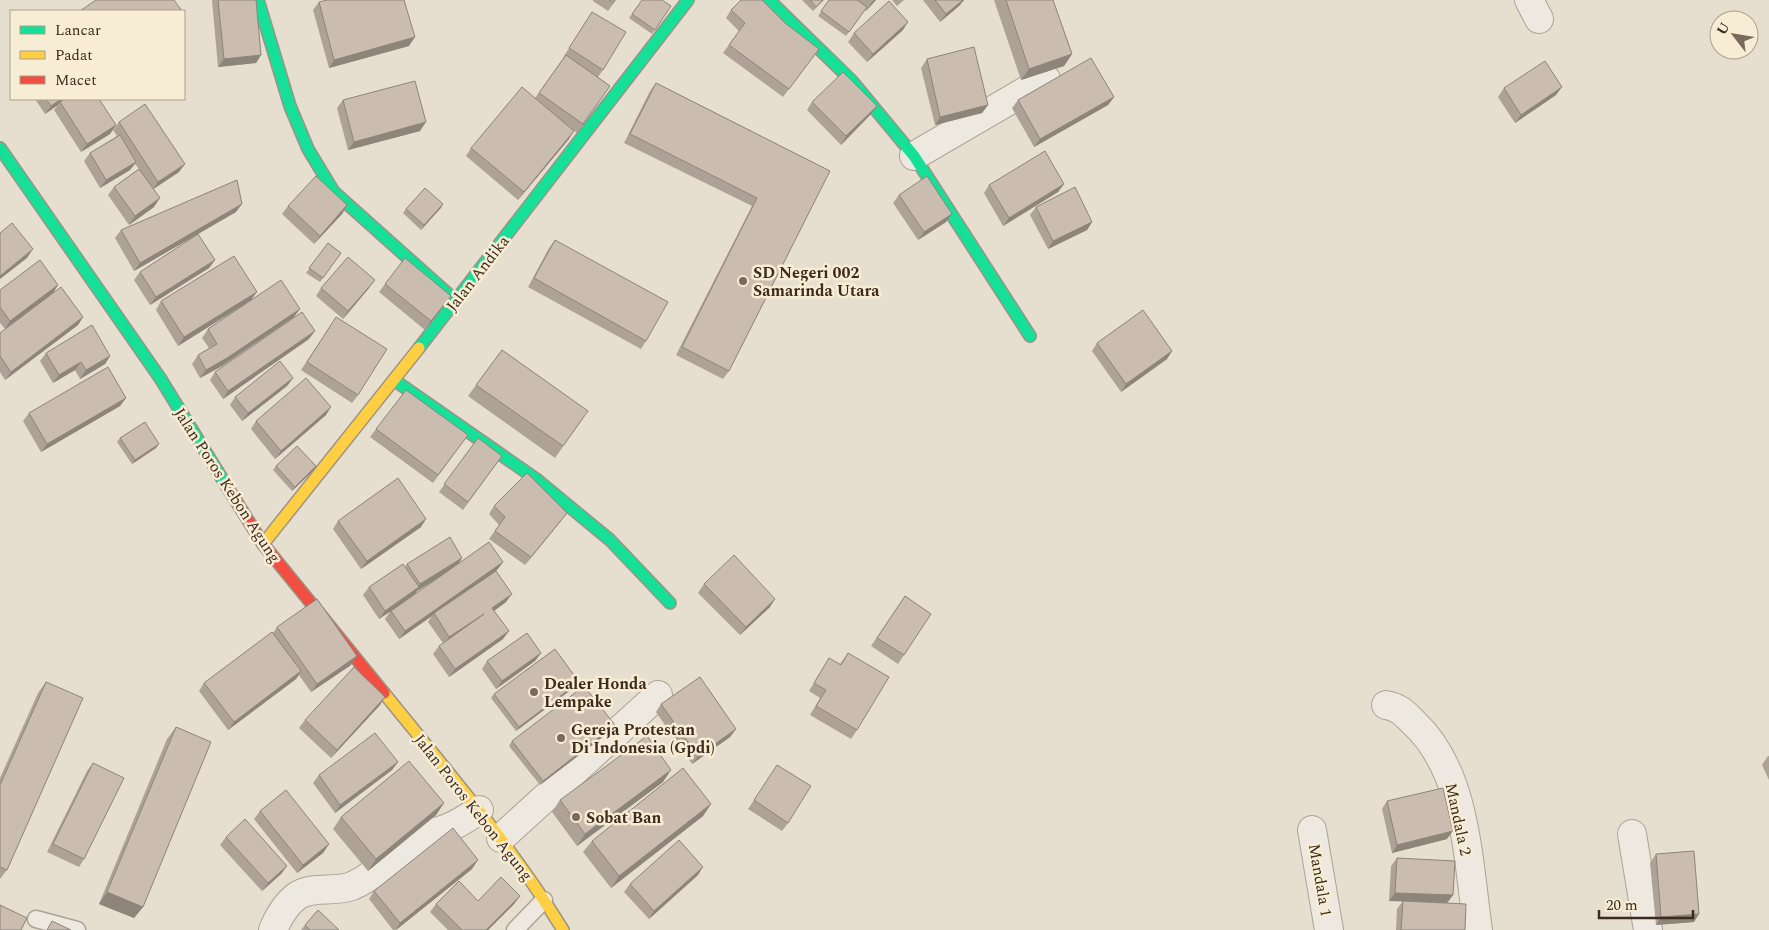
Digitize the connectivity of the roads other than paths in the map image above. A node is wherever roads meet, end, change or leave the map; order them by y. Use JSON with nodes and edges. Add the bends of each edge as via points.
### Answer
{"nodes":[{"id":1,"x":258,"y":0,"type":"edge"},
{"id":2,"x":688,"y":0,"type":"edge"},
{"id":3,"x":769,"y":0,"type":"edge"},
{"id":4,"x":1046,"y":80,"type":"edge"},
{"id":5,"x":0,"y":148,"type":"edge"},
{"id":6,"x":914,"y":156,"type":"junction"},
{"id":7,"x":456,"y":302,"type":"junction"},
{"id":8,"x":1030,"y":336,"type":"dead end"},
{"id":9,"x":394,"y":380,"type":"junction"},
{"id":10,"x":263,"y":544,"type":"junction"},
{"id":11,"x":670,"y":603,"type":"dead end"},
{"id":12,"x":658,"y":696,"type":"dead end"},
{"id":13,"x":1386,"y":705,"type":"dead end"},
{"id":14,"x":479,"y":810,"type":"junction"},
{"id":15,"x":1312,"y":830,"type":"dead end"},
{"id":16,"x":1632,"y":834,"type":"dead end"},
{"id":17,"x":501,"y":838,"type":"junction"},
{"id":18,"x":544,"y":900,"type":"junction"},
{"id":19,"x":36,"y":919,"type":"dead end"},
{"id":20,"x":77,"y":930,"type":"edge"},
{"id":21,"x":273,"y":930,"type":"edge"},
{"id":22,"x":515,"y":930,"type":"edge"},
{"id":23,"x":563,"y":930,"type":"edge"},
{"id":24,"x":1330,"y":930,"type":"edge"},
{"id":25,"x":1478,"y":930,"type":"edge"},
{"id":26,"x":1648,"y":930,"type":"edge"}],
"edges":[{"from":1,"to":7,"type":"street","via":[[290,106],[308,150],[334,192]]},
{"from":2,"to":7,"type":"street","name":"Jalan Andika"},
{"from":3,"to":6,"type":"street","via":[[852,81]]},
{"from":4,"to":6,"type":"street"},
{"from":5,"to":10,"type":"street","name":"Jalan Poros Kebon Agung","via":[[160,378]]},
{"from":6,"to":8,"type":"street"},
{"from":7,"to":9,"type":"street","name":"Jalan Andika"},
{"from":9,"to":10,"type":"street","name":"Jalan Andika"},
{"from":9,"to":11,"type":"street","via":[[536,479],[610,540]]},
{"from":10,"to":14,"type":"street","name":"Jalan Poros Kebon Agung"},
{"from":12,"to":17,"type":"street"},
{"from":13,"to":25,"type":"street","name":"Mandala 2","via":[[1397,707],[1426,734],[1442,758],[1456,790]]},
{"from":14,"to":17,"type":"street","name":"Jalan Poros Kebon Agung"},
{"from":14,"to":21,"type":"street","via":[[449,828],[425,836],[351,886],[299,895],[290,902]]},
{"from":15,"to":24,"type":"street","name":"Mandala 1"},
{"from":16,"to":26,"type":"street"},
{"from":17,"to":18,"type":"street","name":"Jalan Poros Kebon Agung"},
{"from":18,"to":22,"type":"lane"},
{"from":18,"to":23,"type":"street","name":"Jalan Poros Kebon Agung"},
{"from":19,"to":20,"type":"lane"}]}
